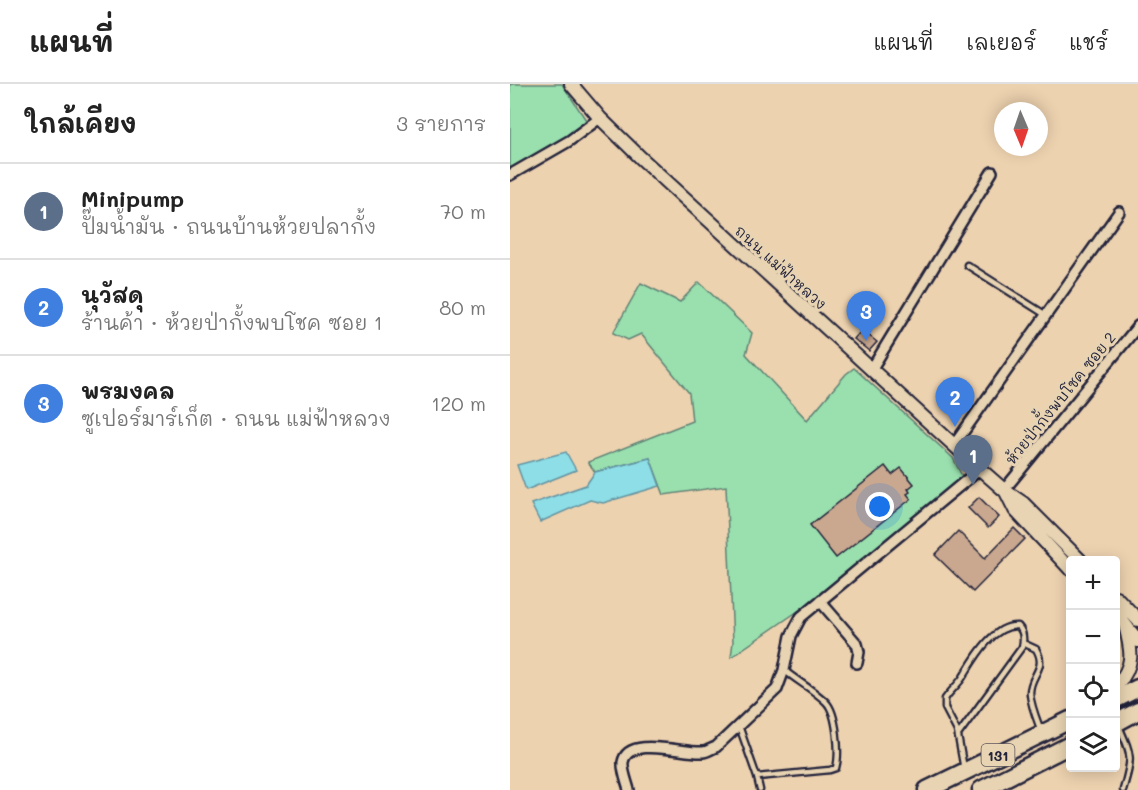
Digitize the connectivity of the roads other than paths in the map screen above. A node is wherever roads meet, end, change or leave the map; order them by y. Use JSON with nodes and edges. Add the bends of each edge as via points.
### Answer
{"nodes":[{"id":1,"x":571,"y":84,"type":"edge"},
{"id":2,"x":600,"y":118,"type":"junction"},
{"id":3,"x":992,"y":172,"type":"dead end"},
{"id":4,"x":510,"y":175,"type":"edge"},
{"id":5,"x":1119,"y":212,"type":"dead end"},
{"id":6,"x":966,"y":265,"type":"dead end"},
{"id":7,"x":1046,"y":315,"type":"junction"},
{"id":8,"x":1138,"y":326,"type":"edge"},
{"id":9,"x":871,"y":370,"type":"junction"},
{"id":10,"x":954,"y":445,"type":"junction"},
{"id":11,"x":980,"y":469,"type":"junction"},
{"id":12,"x":1004,"y":490,"type":"junction"},
{"id":13,"x":1075,"y":556,"type":"edge"},
{"id":14,"x":1066,"y":563,"type":"edge"},
{"id":15,"x":820,"y":601,"type":"junction"},
{"id":16,"x":1120,"y":602,"type":"edge"},
{"id":17,"x":1120,"y":615,"type":"edge"},
{"id":18,"x":1134,"y":621,"type":"edge"},
{"id":19,"x":1138,"y":641,"type":"edge"},
{"id":20,"x":1023,"y":643,"type":"junction"},
{"id":21,"x":857,"y":663,"type":"dead end"},
{"id":22,"x":784,"y":670,"type":"junction"},
{"id":23,"x":1120,"y":682,"type":"edge"},
{"id":24,"x":1138,"y":688,"type":"edge"},
{"id":25,"x":1120,"y":697,"type":"edge"},
{"id":26,"x":1138,"y":711,"type":"edge"},
{"id":27,"x":1120,"y":720,"type":"edge"},
{"id":28,"x":1066,"y":722,"type":"edge"},
{"id":29,"x":739,"y":726,"type":"junction"},
{"id":30,"x":1120,"y":731,"type":"edge"},
{"id":31,"x":1042,"y":734,"type":"junction"},
{"id":32,"x":958,"y":735,"type":"junction"},
{"id":33,"x":1066,"y":748,"type":"edge"},
{"id":34,"x":964,"y":771,"type":"junction"},
{"id":35,"x":757,"y":777,"type":"junction"},
{"id":36,"x":629,"y":790,"type":"edge"},
{"id":37,"x":760,"y":790,"type":"edge"},
{"id":38,"x":927,"y":790,"type":"edge"},
{"id":39,"x":981,"y":790,"type":"edge"},
{"id":40,"x":1123,"y":790,"type":"edge"}],
"edges":[{"from":1,"to":2,"type":"street","name":"ถนน แม่ฟ้าหลวง"},
{"from":2,"to":4,"type":"street"},
{"from":2,"to":9,"type":"street","name":"ถนน แม่ฟ้าหลวง"},
{"from":3,"to":9,"type":"street"},
{"from":5,"to":7,"type":"street"},
{"from":6,"to":7,"type":"lane"},
{"from":7,"to":10,"type":"street"},
{"from":8,"to":12,"type":"street","name":"ห้วยป่ากั้งพบโชค ซอย 2"},
{"from":9,"to":10,"type":"street","name":"ถนน แม่ฟ้าหลวง"},
{"from":10,"to":11,"type":"street","name":"ถนน แม่ฟ้าหลวง"},
{"from":11,"to":12,"type":"street","name":"ถนน แม่ฟ้าหลวง"},
{"from":11,"to":15,"type":"street"},
{"from":12,"to":13,"type":"street","via":[[1023,502]]},
{"from":12,"to":14,"type":"street","via":[[1015,510]]},
{"from":15,"to":21,"type":"street","via":[[857,644]]},
{"from":15,"to":22,"type":"street","via":[[801,616],[790,636]]},
{"from":16,"to":18,"type":"street"},
{"from":17,"to":18,"type":"street"},
{"from":18,"to":19,"type":"street"},
{"from":18,"to":23,"type":"street","via":[[1131,664]]},
{"from":20,"to":31,"type":"lane","via":[[1036,649],[1040,660],[1030,691]]},
{"from":20,"to":32,"type":"lane"},
{"from":20,"to":32,"type":"lane","via":[[1018,626],[1007,627],[985,644],[945,699],[945,708]]},
{"from":22,"to":29,"type":"street","via":[[777,689]]},
{"from":22,"to":35,"type":"lane","via":[[828,704],[836,728],[838,762],[830,770]]},
{"from":24,"to":25,"type":"highway"},
{"from":26,"to":27,"type":"highway"},
{"from":28,"to":31,"type":"highway","number":"131"},
{"from":29,"to":35,"type":"lane"},
{"from":29,"to":36,"type":"street","via":[[716,747],[704,752],[645,747],[634,750],[626,755],[623,764]]},
{"from":30,"to":40,"type":"lane","via":[[1130,753]]},
{"from":31,"to":34,"type":"highway","number":"131"},
{"from":32,"to":34,"type":"lane"},
{"from":33,"to":39,"type":"highway","number":"131"},
{"from":34,"to":38,"type":"highway","number":"131"},
{"from":35,"to":37,"type":"lane"}]}
